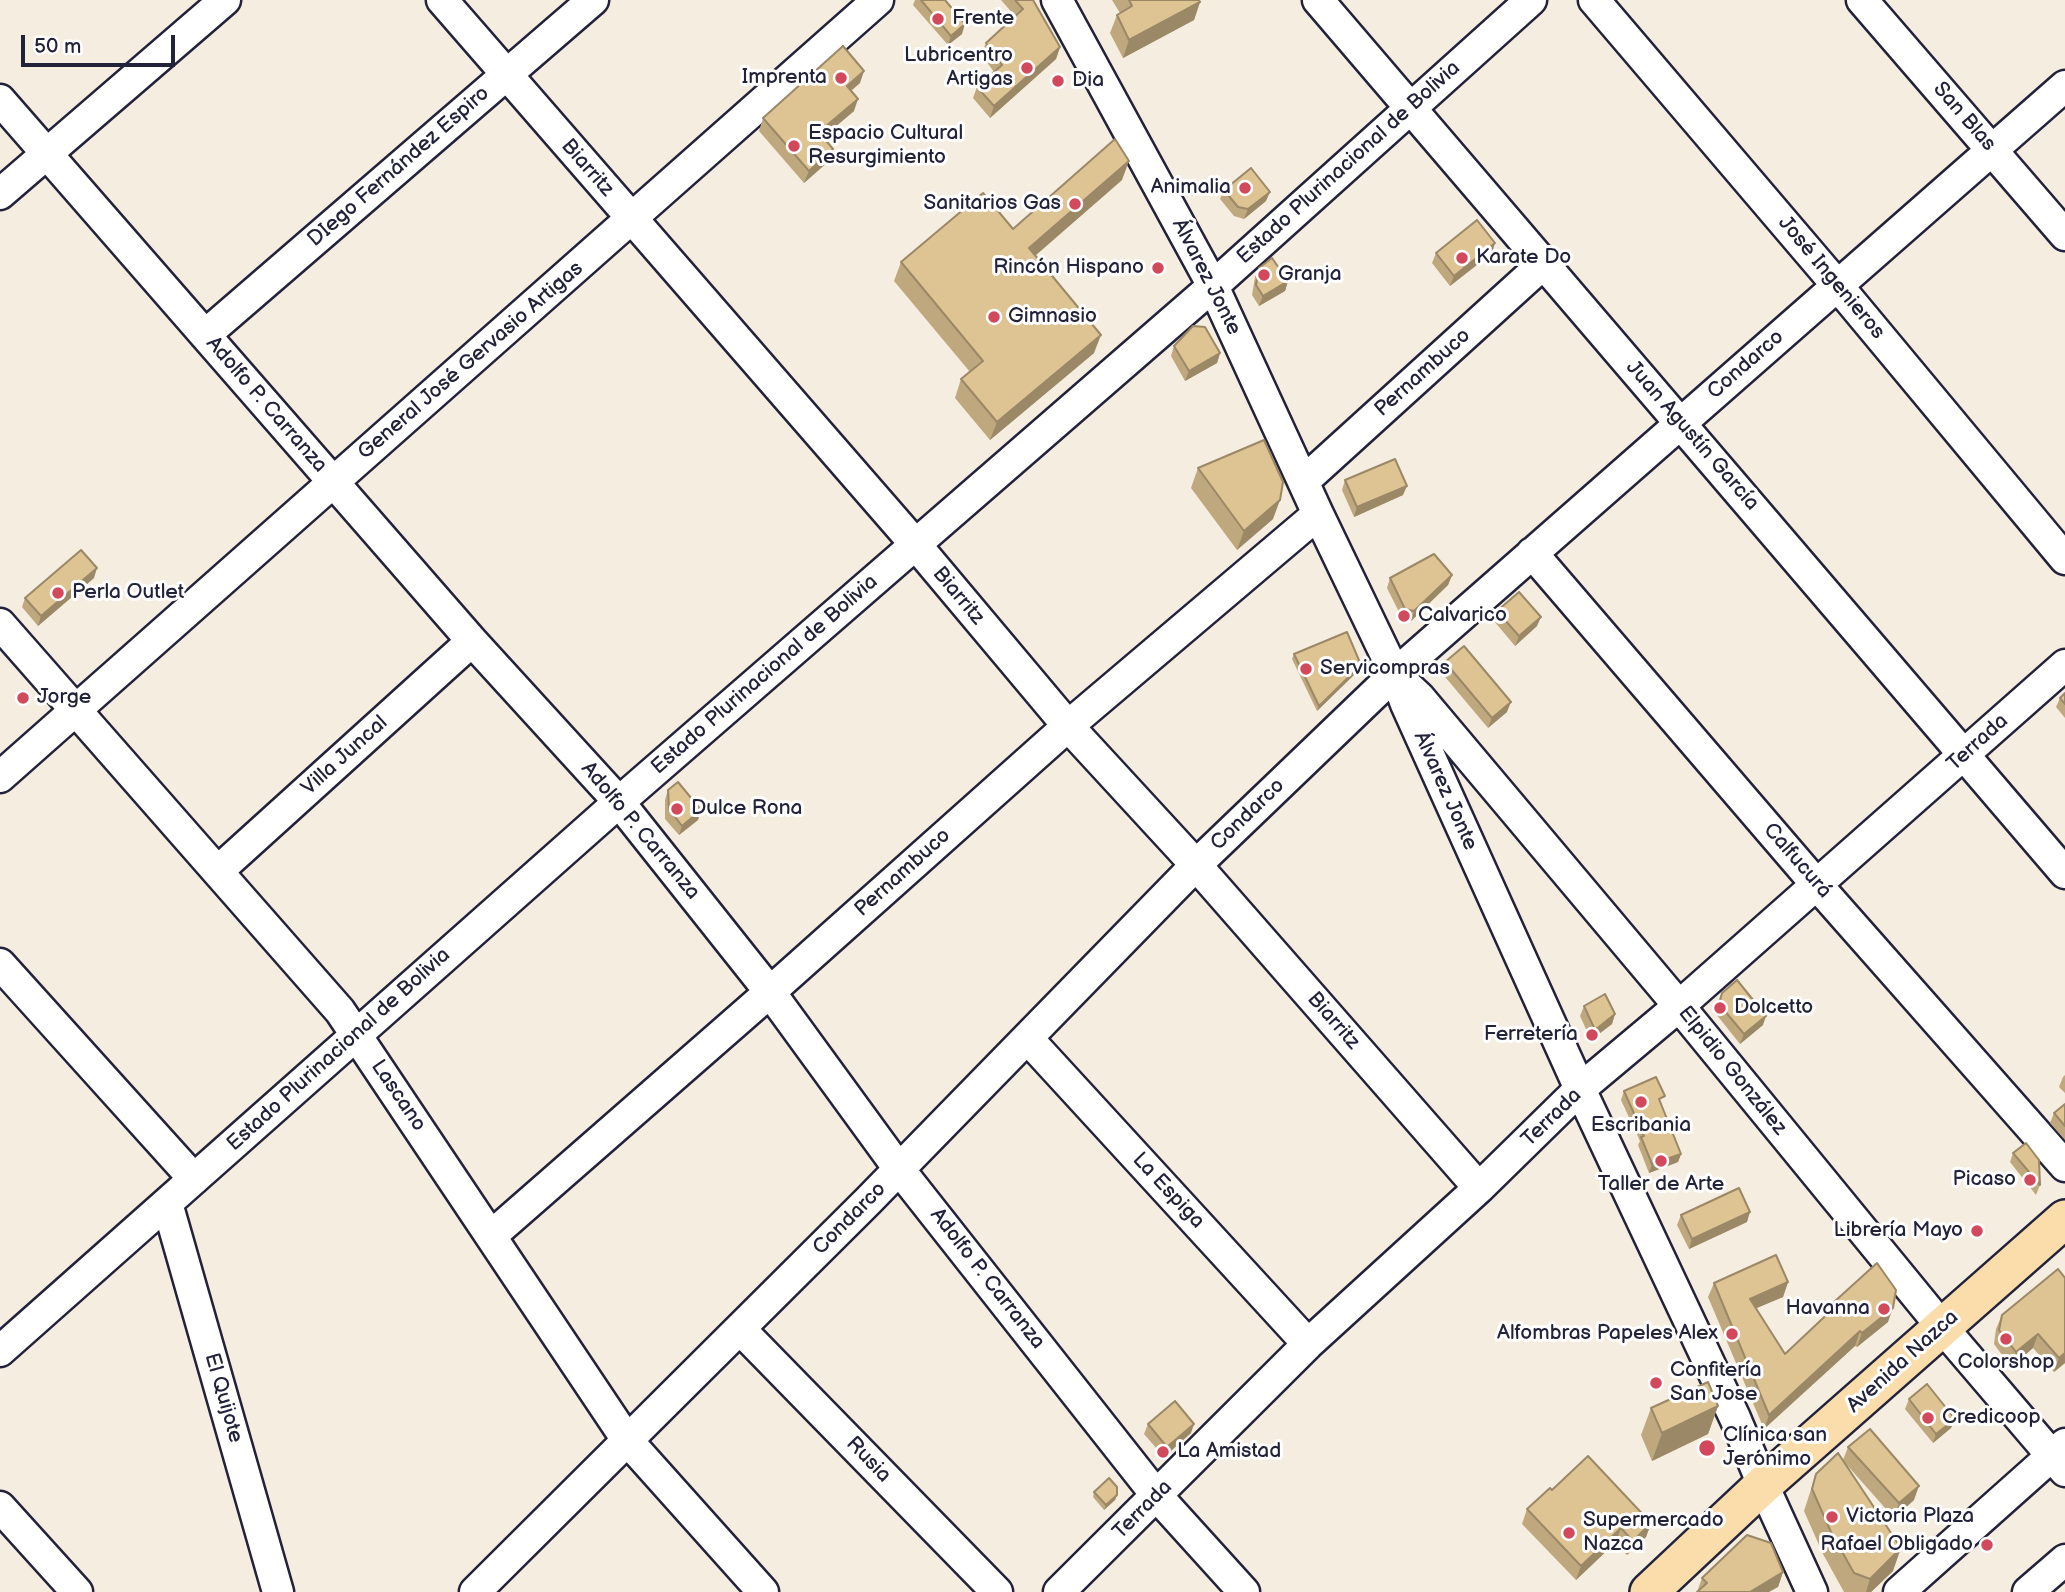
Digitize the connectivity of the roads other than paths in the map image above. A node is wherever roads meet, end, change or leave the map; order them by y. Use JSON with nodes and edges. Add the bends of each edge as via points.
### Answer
{"nodes":[{"id":1,"x":225,"y":0,"type":"edge"},
{"id":2,"x":442,"y":0,"type":"edge"},
{"id":3,"x":593,"y":0,"type":"edge"},
{"id":4,"x":878,"y":0,"type":"edge"},
{"id":5,"x":1057,"y":0,"type":"edge"},
{"id":6,"x":1318,"y":0,"type":"edge"},
{"id":7,"x":1531,"y":0,"type":"edge"},
{"id":8,"x":1594,"y":0,"type":"edge"},
{"id":9,"x":1862,"y":0,"type":"edge"},
{"id":10,"x":506,"y":75,"type":"junction"},
{"id":11,"x":2065,"y":86,"type":"edge"},
{"id":12,"x":0,"y":100,"type":"edge"},
{"id":13,"x":1409,"y":108,"type":"junction"},
{"id":14,"x":1993,"y":150,"type":"junction"},
{"id":15,"x":47,"y":154,"type":"junction"},
{"id":16,"x":0,"y":194,"type":"edge"},
{"id":17,"x":632,"y":220,"type":"junction"},
{"id":18,"x":2065,"y":236,"type":"edge"},
{"id":19,"x":1543,"y":264,"type":"junction"},
{"id":20,"x":1837,"y":285,"type":"junction"},
{"id":21,"x":1213,"y":286,"type":"junction"},
{"id":22,"x":205,"y":335,"type":"junction"},
{"id":23,"x":1681,"y":422,"type":"junction"},
{"id":24,"x":1304,"y":481,"type":"junction"},
{"id":25,"x":332,"y":482,"type":"junction"},
{"id":26,"x":1318,"y":514,"type":"junction"},
{"id":27,"x":916,"y":545,"type":"junction"},
{"id":28,"x":1532,"y":553,"type":"junction"},
{"id":29,"x":2065,"y":559,"type":"edge"},
{"id":30,"x":0,"y":624,"type":"edge"},
{"id":31,"x":472,"y":641,"type":"junction"},
{"id":32,"x":2065,"y":665,"type":"edge"},
{"id":33,"x":1395,"y":674,"type":"junction"},
{"id":34,"x":77,"y":709,"type":"junction"},
{"id":35,"x":1068,"y":726,"type":"junction"},
{"id":36,"x":1964,"y":755,"type":"junction"},
{"id":37,"x":0,"y":777,"type":"edge"},
{"id":38,"x":619,"y":802,"type":"junction"},
{"id":39,"x":1196,"y":865,"type":"junction"},
{"id":40,"x":218,"y":871,"type":"junction"},
{"id":41,"x":2065,"y":873,"type":"edge"},
{"id":42,"x":1817,"y":885,"type":"junction"},
{"id":43,"x":0,"y":964,"type":"edge"},
{"id":44,"x":770,"y":992,"type":"junction"},
{"id":45,"x":1679,"y":1006,"type":"junction"},
{"id":46,"x":356,"y":1034,"type":"junction"},
{"id":47,"x":1028,"y":1039,"type":"junction"},
{"id":48,"x":1580,"y":1089,"type":"junction"},
{"id":49,"x":2065,"y":1166,"type":"edge"},
{"id":50,"x":899,"y":1169,"type":"junction"},
{"id":51,"x":194,"y":1179,"type":"junction"},
{"id":52,"x":1479,"y":1188,"type":"junction"},
{"id":53,"x":167,"y":1203,"type":"junction"},
{"id":54,"x":2065,"y":1219,"type":"edge"},
{"id":55,"x":491,"y":1236,"type":"junction"},
{"id":56,"x":1942,"y":1327,"type":"junction"},
{"id":57,"x":740,"y":1329,"type":"junction"},
{"id":58,"x":1308,"y":1344,"type":"junction"},
{"id":59,"x":0,"y":1351,"type":"edge"},
{"id":60,"x":627,"y":1440,"type":"junction"},
{"id":61,"x":2061,"y":1457,"type":"edge"},
{"id":62,"x":1763,"y":1485,"type":"junction"},
{"id":63,"x":1157,"y":1496,"type":"junction"},
{"id":64,"x":0,"y":1507,"type":"edge"},
{"id":65,"x":2065,"y":1560,"type":"edge"},
{"id":66,"x":77,"y":1592,"type":"edge"},
{"id":67,"x":278,"y":1592,"type":"edge"},
{"id":68,"x":475,"y":1592,"type":"edge"},
{"id":69,"x":763,"y":1592,"type":"edge"},
{"id":70,"x":997,"y":1592,"type":"edge"},
{"id":71,"x":1059,"y":1592,"type":"edge"},
{"id":72,"x":1244,"y":1592,"type":"edge"},
{"id":73,"x":1649,"y":1592,"type":"edge"},
{"id":74,"x":1812,"y":1592,"type":"edge"},
{"id":75,"x":1899,"y":1592,"type":"edge"},
{"id":76,"x":2028,"y":1592,"type":"edge"}],
"edges":[{"from":1,"to":15,"type":"street"},
{"from":2,"to":10,"type":"street","name":"Biarritz"},
{"from":3,"to":10,"type":"street","name":"DIego Fernández Espiro"},
{"from":4,"to":17,"type":"street","name":"General José Gervasio Artigas"},
{"from":5,"to":21,"type":"street","name":"Álvarez Jonte"},
{"from":6,"to":13,"type":"street","name":"Juan Agustín García"},
{"from":7,"to":13,"type":"street","name":"Estado Plurinacional de Bolivia"},
{"from":8,"to":20,"type":"street","name":"José Ingenieros"},
{"from":9,"to":14,"type":"street","name":"San Blas"},
{"from":10,"to":17,"type":"street","name":"Biarritz"},
{"from":10,"to":22,"type":"street","name":"DIego Fernández Espiro"},
{"from":11,"to":14,"type":"street","name":"Condarco"},
{"from":12,"to":15,"type":"street","name":"Adolfo P. Carranza"},
{"from":13,"to":19,"type":"street","name":"Juan Agustín García"},
{"from":13,"to":21,"type":"street","name":"Estado Plurinacional de Bolivia"},
{"from":14,"to":18,"type":"street","name":"San Blas"},
{"from":14,"to":20,"type":"street","name":"Condarco"},
{"from":15,"to":16,"type":"street"},
{"from":15,"to":22,"type":"street","name":"Adolfo P. Carranza"},
{"from":17,"to":25,"type":"street","name":"General José Gervasio Artigas"},
{"from":17,"to":27,"type":"street","name":"Biarritz"},
{"from":19,"to":23,"type":"street","name":"Juan Agustín García"},
{"from":19,"to":24,"type":"street","name":"Pernambuco"},
{"from":20,"to":23,"type":"street","name":"Condarco"},
{"from":20,"to":29,"type":"street","name":"José Ingenieros"},
{"from":21,"to":24,"type":"street","name":"Álvarez Jonte"},
{"from":21,"to":27,"type":"street","name":"Estado Plurinacional de Bolivia"},
{"from":22,"to":25,"type":"street","name":"Adolfo P. Carranza"},
{"from":23,"to":28,"type":"street","name":"Condarco"},
{"from":23,"to":36,"type":"street","name":"Juan Agustín García"},
{"from":24,"to":26,"type":"street","name":"Álvarez Jonte"},
{"from":25,"to":31,"type":"street","name":"Adolfo P. Carranza"},
{"from":25,"to":34,"type":"street","name":"General José Gervasio Artigas"},
{"from":26,"to":33,"type":"street","name":"Álvarez Jonte"},
{"from":26,"to":35,"type":"street","name":"Pernambuco"},
{"from":27,"to":35,"type":"street","name":"Biarritz"},
{"from":27,"to":38,"type":"street","name":"Estado Plurinacional de Bolivia"},
{"from":28,"to":33,"type":"street","name":"Condarco"},
{"from":28,"to":42,"type":"street","name":"Calfucurá"},
{"from":30,"to":34,"type":"street","name":"Lascano"},
{"from":31,"to":38,"type":"street","name":"Adolfo P. Carranza"},
{"from":31,"to":40,"type":"street","name":"Villa Juncal"},
{"from":32,"to":36,"type":"street","name":"Terrada"},
{"from":33,"to":39,"type":"street","name":"Condarco"},
{"from":33,"to":45,"type":"street","name":"Elpidio González"},
{"from":33,"to":48,"type":"street","name":"Álvarez Jonte"},
{"from":34,"to":37,"type":"street","name":"General José Gervasio Artigas"},
{"from":34,"to":40,"type":"street","name":"Lascano"},
{"from":35,"to":39,"type":"street","name":"Biarritz"},
{"from":35,"to":44,"type":"street","name":"Pernambuco"},
{"from":36,"to":41,"type":"street","name":"Juan Agustín García"},
{"from":36,"to":42,"type":"street","name":"Terrada"},
{"from":38,"to":44,"type":"street","name":"Adolfo P. Carranza"},
{"from":38,"to":46,"type":"street","name":"Estado Plurinacional de Bolivia"},
{"from":39,"to":47,"type":"street","name":"Condarco"},
{"from":39,"to":52,"type":"street","name":"Biarritz"},
{"from":40,"to":46,"type":"street","name":"Lascano"},
{"from":42,"to":45,"type":"street","name":"Terrada"},
{"from":42,"to":49,"type":"street","name":"Calfucurá"},
{"from":43,"to":51,"type":"street"},
{"from":44,"to":50,"type":"street","name":"Adolfo P. Carranza"},
{"from":44,"to":55,"type":"street","name":"Pernambuco"},
{"from":45,"to":48,"type":"street","name":"Terrada"},
{"from":45,"to":56,"type":"street","name":"Elpidio González"},
{"from":46,"to":51,"type":"street","name":"Estado Plurinacional de Bolivia"},
{"from":46,"to":55,"type":"street","name":"Lascano"},
{"from":47,"to":50,"type":"street","name":"Condarco"},
{"from":47,"to":58,"type":"street","name":"La Espiga"},
{"from":48,"to":52,"type":"street","name":"Terrada"},
{"from":48,"to":62,"type":"street","name":"Álvarez Jonte"},
{"from":50,"to":57,"type":"street","name":"Condarco"},
{"from":50,"to":63,"type":"street","name":"Adolfo P. Carranza"},
{"from":51,"to":53,"type":"street","name":"Estado Plurinacional de Bolivia"},
{"from":52,"to":58,"type":"street","name":"Terrada"},
{"from":53,"to":59,"type":"street","name":"Estado Plurinacional de Bolivia"},
{"from":53,"to":67,"type":"street","name":"El Quijote"},
{"from":54,"to":56,"type":"main road","name":"Avenida Nazca"},
{"from":55,"to":60,"type":"street","name":"Lascano"},
{"from":56,"to":61,"type":"street","name":"Elpidio González"},
{"from":56,"to":62,"type":"main road","name":"Avenida Nazca"},
{"from":57,"to":60,"type":"street","name":"Condarco"},
{"from":57,"to":70,"type":"street","name":"Rusia"},
{"from":58,"to":63,"type":"street","name":"Terrada"},
{"from":60,"to":68,"type":"street","name":"Condarco"},
{"from":60,"to":69,"type":"street","name":"Lascano"},
{"from":61,"to":75,"type":"street"},
{"from":62,"to":73,"type":"main road","name":"Avenida Nazca"},
{"from":62,"to":74,"type":"street","name":"Álvarez Jonte"},
{"from":63,"to":71,"type":"street","name":"Terrada"},
{"from":63,"to":72,"type":"street","name":"Adolfo P. Carranza"},
{"from":64,"to":66,"type":"street"},
{"from":65,"to":76,"type":"street"}]}
